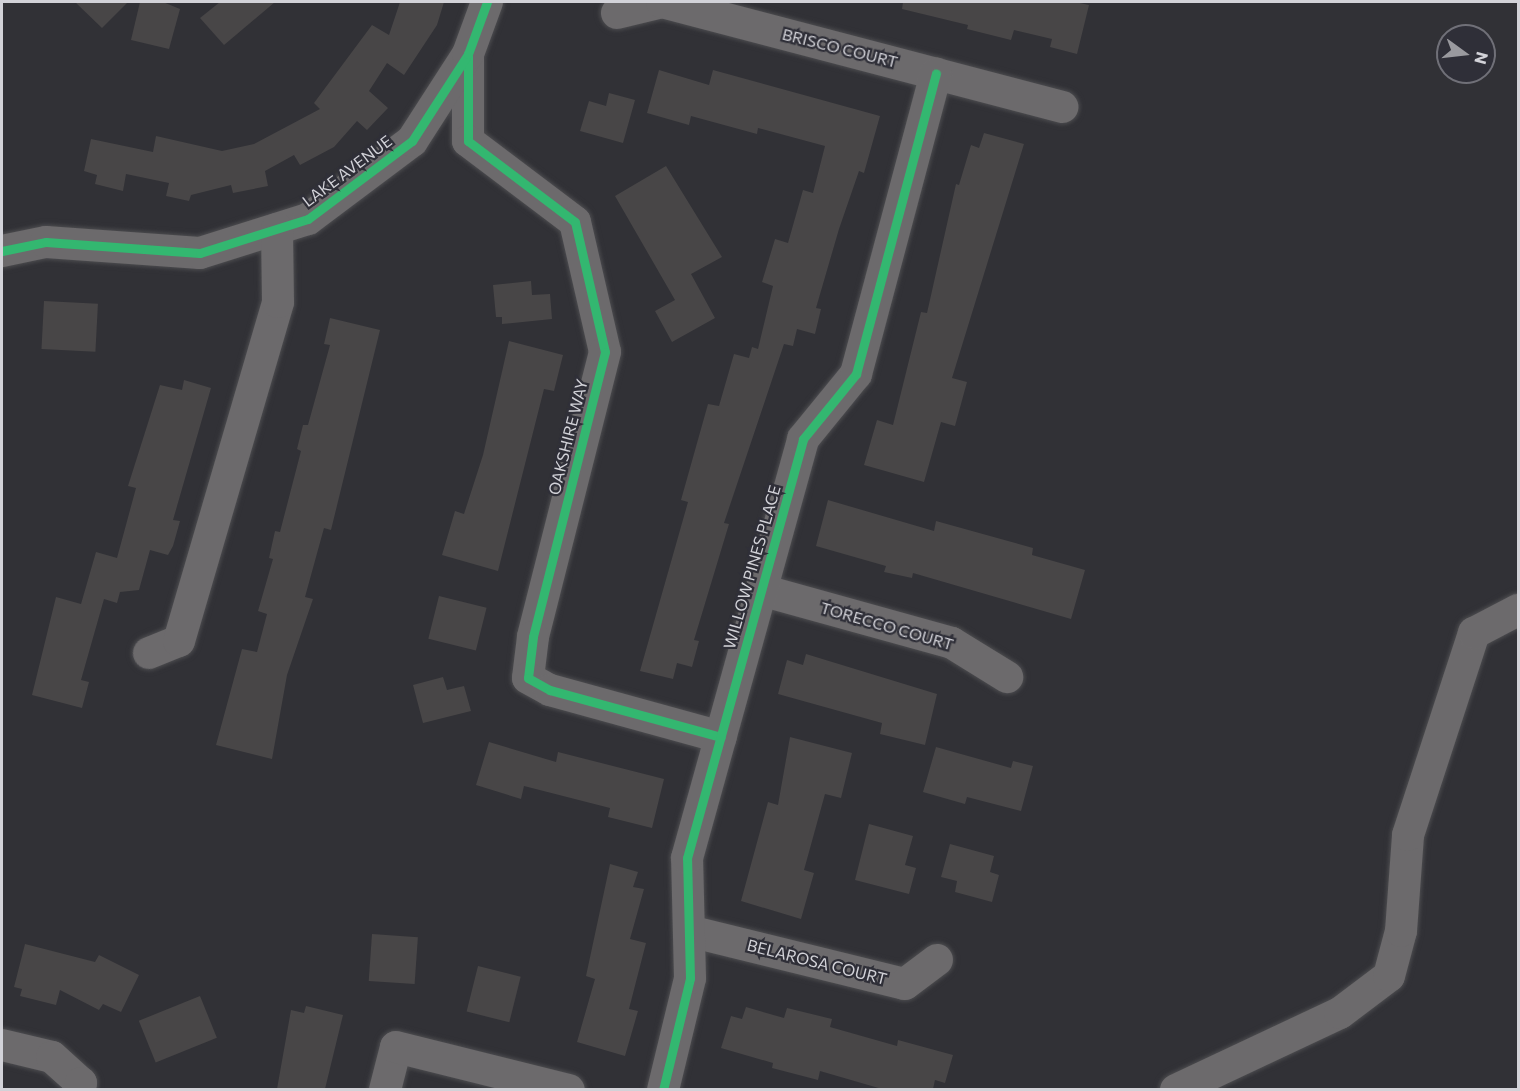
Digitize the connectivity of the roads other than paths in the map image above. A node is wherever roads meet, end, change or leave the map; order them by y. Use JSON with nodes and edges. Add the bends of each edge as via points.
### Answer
{"nodes":[{"id":1,"x":487,"y":2,"type":"edge"},
{"id":2,"x":617,"y":13,"type":"dead end"},
{"id":3,"x":468,"y":54,"type":"junction"},
{"id":4,"x":936,"y":73,"type":"junction"},
{"id":5,"x":1062,"y":107,"type":"dead end"},
{"id":6,"x":277,"y":229,"type":"junction"},
{"id":7,"x":2,"y":251,"type":"edge"},
{"id":8,"x":761,"y":590,"type":"junction"},
{"id":9,"x":1518,"y":610,"type":"edge"},
{"id":10,"x":149,"y":653,"type":"dead end"},
{"id":11,"x":1007,"y":677,"type":"dead end"},
{"id":12,"x":721,"y":737,"type":"junction"},
{"id":13,"x":689,"y":931,"type":"junction"},
{"id":14,"x":937,"y":960,"type":"dead end"},
{"id":15,"x":2,"y":1045,"type":"edge"},
{"id":16,"x":79,"y":1089,"type":"edge"},
{"id":17,"x":385,"y":1089,"type":"edge"},
{"id":18,"x":568,"y":1089,"type":"edge"},
{"id":19,"x":663,"y":1089,"type":"edge"},
{"id":20,"x":1176,"y":1089,"type":"edge"}],
"edges":[{"from":1,"to":3,"type":"street","name":"LAKE AVENUE"},
{"from":2,"to":4,"type":"street","name":"BRISCO COURT","via":[[662,2]]},
{"from":3,"to":6,"type":"street","name":"LAKE AVENUE","via":[[412,141],[308,219]]},
{"from":3,"to":12,"type":"street","name":"OAKSHIRE WAY","via":[[468,141],[575,222],[605,352],[533,637],[528,678],[550,690]]},
{"from":4,"to":5,"type":"street","name":"BRISCO COURT"},
{"from":4,"to":8,"type":"street","name":"WILLOW PINES PLACE","via":[[856,374],[803,439]]},
{"from":6,"to":7,"type":"street","name":"LAKE AVENUE","via":[[200,253],[46,242]]},
{"from":6,"to":10,"type":"street","via":[[278,302],[179,641]]},
{"from":8,"to":11,"type":"street","name":"TORECCO COURT","via":[[952,643]]},
{"from":8,"to":12,"type":"street","name":"WILLOW PINES PLACE"},
{"from":9,"to":20,"type":"street","via":[[1474,633],[1408,835],[1401,931],[1389,976],[1340,1013]]},
{"from":12,"to":13,"type":"street","name":"WILLOW PINES PLACE","via":[[687,858]]},
{"from":13,"to":14,"type":"street","name":"BELAROSA COURT","via":[[905,984]]},
{"from":13,"to":19,"type":"street","name":"WILLOW PINES PLACE","via":[[690,978]]},
{"from":15,"to":16,"type":"street","via":[[52,1057],[81,1083]]},
{"from":17,"to":18,"type":"street","via":[[396,1047]]}]}
